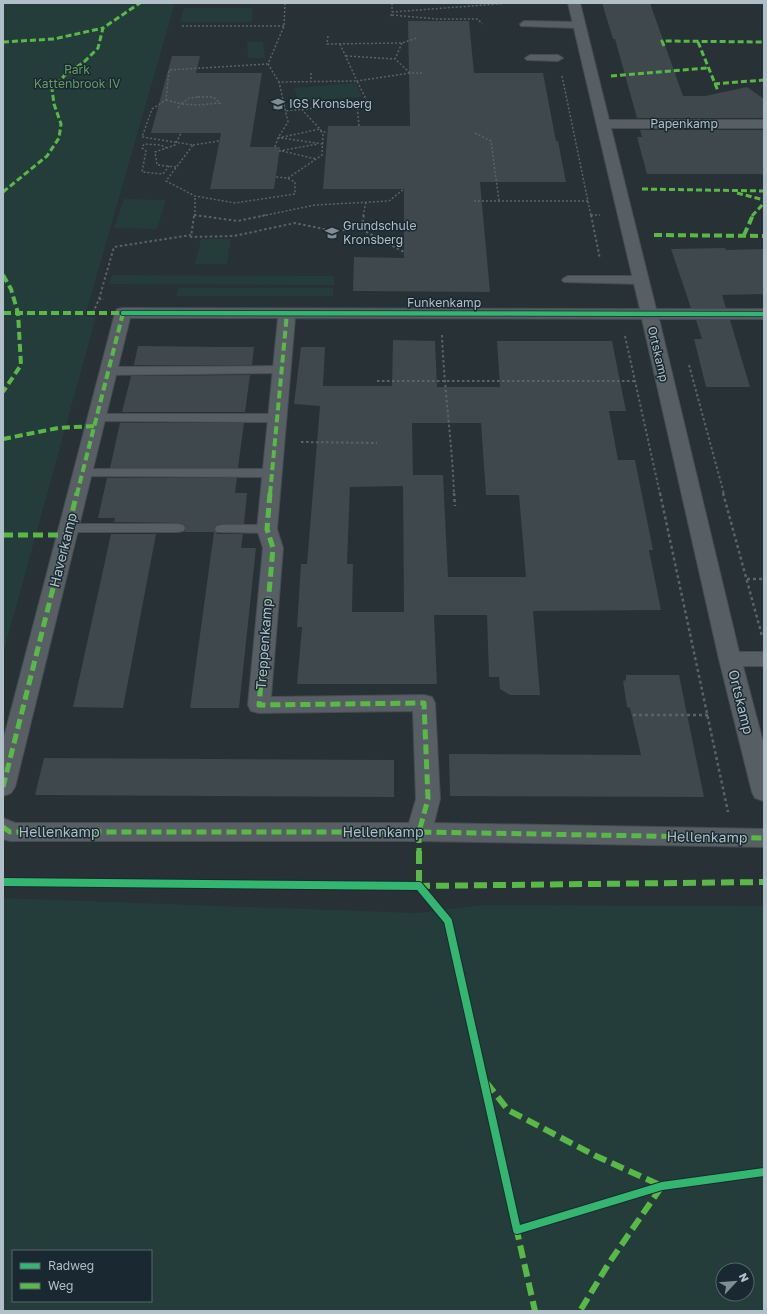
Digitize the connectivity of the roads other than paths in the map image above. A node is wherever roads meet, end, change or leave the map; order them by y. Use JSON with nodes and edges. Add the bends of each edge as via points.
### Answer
{"nodes":[{"id":1,"x":574,"y":3,"type":"edge"},
{"id":2,"x":524,"y":24,"type":"dead end"},
{"id":3,"x":578,"y":24,"type":"junction"},
{"id":4,"x":530,"y":58,"type":"dead end"},
{"id":5,"x":558,"y":58,"type":"dead end"},
{"id":6,"x":603,"y":124,"type":"junction"},
{"id":7,"x":764,"y":124,"type":"edge"},
{"id":8,"x":568,"y":280,"type":"dead end"},
{"id":9,"x":641,"y":280,"type":"junction"},
{"id":10,"x":123,"y":313,"type":"joint"},
{"id":11,"x":287,"y":313,"type":"junction"},
{"id":12,"x":649,"y":314,"type":"junction"},
{"id":13,"x":764,"y":314,"type":"edge"},
{"id":14,"x":281,"y":370,"type":"junction"},
{"id":15,"x":108,"y":371,"type":"junction"},
{"id":16,"x":96,"y":418,"type":"junction"},
{"id":17,"x":276,"y":418,"type":"junction"},
{"id":18,"x":82,"y":473,"type":"junction"},
{"id":19,"x":272,"y":473,"type":"junction"},
{"id":20,"x":68,"y":528,"type":"junction"},
{"id":21,"x":178,"y":528,"type":"dead end"},
{"id":22,"x":222,"y":528,"type":"dead end"},
{"id":23,"x":267,"y":529,"type":"junction"},
{"id":24,"x":730,"y":659,"type":"junction"},
{"id":25,"x":764,"y":659,"type":"edge"},
{"id":26,"x":3,"y":787,"type":"edge"},
{"id":27,"x":764,"y":792,"type":"edge"},
{"id":28,"x":3,"y":827,"type":"edge"},
{"id":29,"x":419,"y":832,"type":"junction"},
{"id":30,"x":764,"y":838,"type":"edge"}],
"edges":[{"from":1,"to":3,"type":"street","name":"Ortskamp"},
{"from":2,"to":3,"type":"lane"},
{"from":3,"to":6,"type":"street","name":"Ortskamp"},
{"from":4,"to":5,"type":"lane"},
{"from":6,"to":7,"type":"street","name":"Papenkamp"},
{"from":6,"to":9,"type":"street","name":"Ortskamp"},
{"from":8,"to":9,"type":"lane"},
{"from":9,"to":12,"type":"street","name":"Ortskamp"},
{"from":10,"to":11,"type":"street","name":"Funkenkamp"},
{"from":10,"to":15,"type":"street","name":"Haverkamp"},
{"from":11,"to":12,"type":"street","name":"Funkenkamp"},
{"from":11,"to":14,"type":"street","name":"Treppenkamp"},
{"from":12,"to":13,"type":"street","name":"Funkenkamp"},
{"from":12,"to":24,"type":"street","name":"Ortskamp"},
{"from":14,"to":15,"type":"lane"},
{"from":14,"to":17,"type":"street","name":"Treppenkamp"},
{"from":15,"to":16,"type":"street","name":"Haverkamp"},
{"from":16,"to":17,"type":"lane"},
{"from":16,"to":18,"type":"street","name":"Haverkamp"},
{"from":17,"to":19,"type":"street","name":"Treppenkamp"},
{"from":18,"to":19,"type":"lane"},
{"from":18,"to":20,"type":"street","name":"Haverkamp"},
{"from":19,"to":23,"type":"street","name":"Treppenkamp"},
{"from":20,"to":21,"type":"lane"},
{"from":20,"to":26,"type":"street","name":"Haverkamp"},
{"from":22,"to":23,"type":"lane"},
{"from":23,"to":29,"type":"street","name":"Treppenkamp","via":[[273,548],[259,705],[424,703],[428,799]]},
{"from":24,"to":25,"type":"street","name":"Ortskamp"},
{"from":24,"to":27,"type":"street","name":"Ortskamp"},
{"from":28,"to":29,"type":"street","name":"Hellenkamp","via":[[10,832]]},
{"from":29,"to":30,"type":"street","name":"Hellenkamp"}]}
